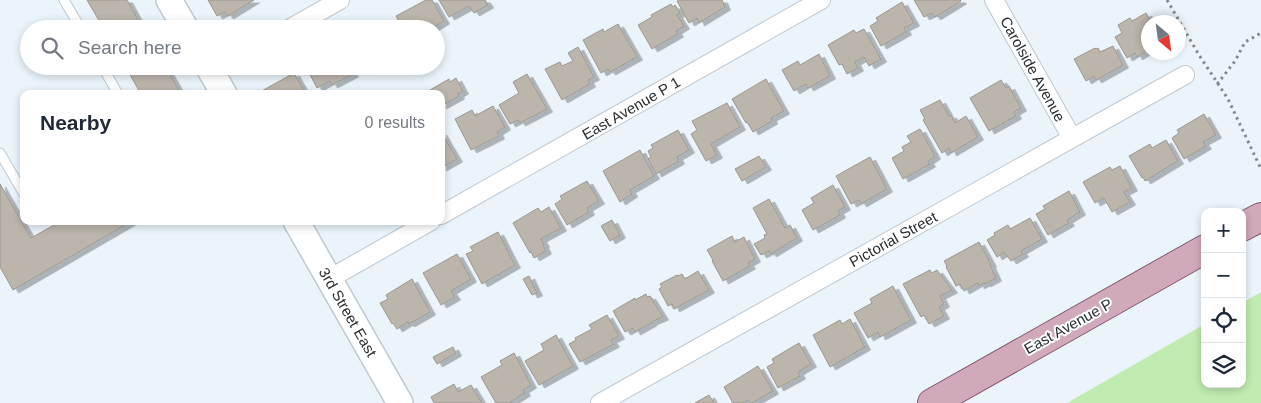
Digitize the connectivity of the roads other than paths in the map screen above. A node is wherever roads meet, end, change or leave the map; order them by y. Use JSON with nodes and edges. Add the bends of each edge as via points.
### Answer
{"nodes":[{"id":1,"x":64,"y":0,"type":"edge"},
{"id":2,"x":169,"y":0,"type":"edge"},
{"id":3,"x":340,"y":0,"type":"edge"},
{"id":4,"x":821,"y":0,"type":"edge"},
{"id":5,"x":994,"y":0,"type":"edge"},
{"id":6,"x":76,"y":20,"type":"edge"},
{"id":7,"x":181,"y":20,"type":"edge"},
{"id":8,"x":305,"y":20,"type":"edge"},
{"id":9,"x":107,"y":75,"type":"edge"},
{"id":10,"x":1185,"y":75,"type":"road end"},
{"id":11,"x":116,"y":90,"type":"edge"},
{"id":12,"x":1072,"y":138,"type":"junction"},
{"id":13,"x":0,"y":153,"type":"edge"},
{"id":14,"x":20,"y":187,"type":"edge"},
{"id":15,"x":445,"y":214,"type":"edge"},
{"id":16,"x":1261,"y":217,"type":"edge"},
{"id":17,"x":298,"y":225,"type":"edge"},
{"id":18,"x":424,"y":225,"type":"edge"},
{"id":19,"x":1246,"y":226,"type":"edge"},
{"id":20,"x":1201,"y":251,"type":"edge"},
{"id":21,"x":329,"y":279,"type":"junction"},
{"id":22,"x":400,"y":403,"type":"edge"},
{"id":23,"x":600,"y":403,"type":"edge"},
{"id":24,"x":932,"y":403,"type":"edge"}],
"edges":[{"from":1,"to":6,"type":"lane"},
{"from":2,"to":7,"type":"street"},
{"from":3,"to":8,"type":"street"},
{"from":4,"to":15,"type":"street","name":"East Avenue P 1"},
{"from":5,"to":12,"type":"street","name":"Carolside Avenue"},
{"from":9,"to":11,"type":"lane"},
{"from":10,"to":12,"type":"street","name":"Pictorial Street"},
{"from":12,"to":23,"type":"street","name":"Pictorial Street"},
{"from":13,"to":14,"type":"lane"},
{"from":16,"to":19,"type":"main road"},
{"from":17,"to":21,"type":"street","name":"3rd Street East"},
{"from":18,"to":21,"type":"street"},
{"from":20,"to":24,"type":"main road","name":"East Avenue P"},
{"from":21,"to":22,"type":"street","name":"3rd Street East"}]}
